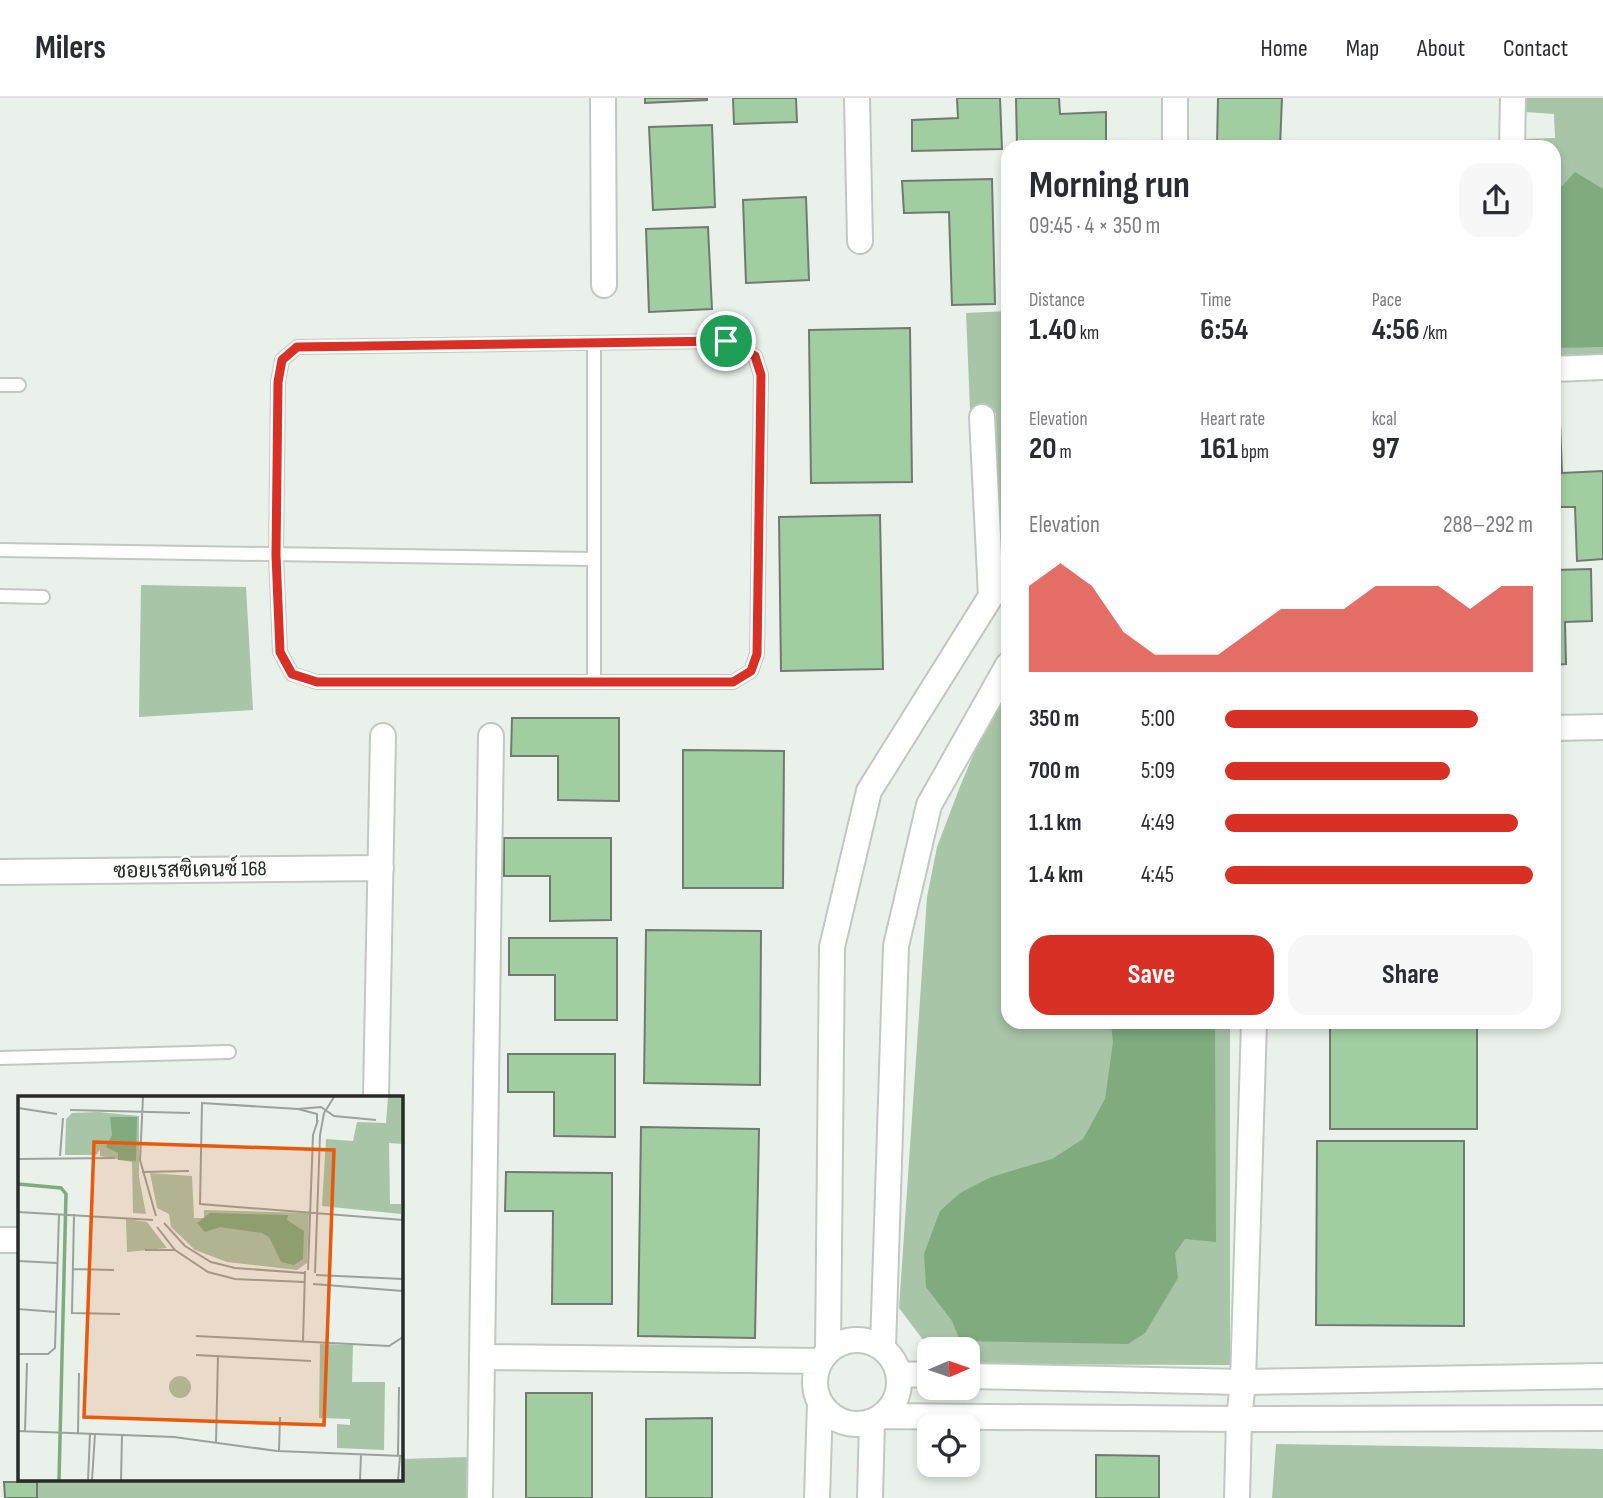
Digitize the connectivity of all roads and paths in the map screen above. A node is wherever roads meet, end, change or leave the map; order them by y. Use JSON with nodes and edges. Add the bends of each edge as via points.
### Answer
{"nodes":[{"id":1,"x":603,"y":98,"type":"edge"},
{"id":2,"x":857,"y":98,"type":"edge"},
{"id":3,"x":1175,"y":98,"type":"edge"},
{"id":4,"x":1513,"y":98,"type":"edge"},
{"id":5,"x":1175,"y":140,"type":"edge"},
{"id":6,"x":1512,"y":140,"type":"edge"},
{"id":7,"x":860,"y":241,"type":"dead end"},
{"id":8,"x":604,"y":285,"type":"dead end"},
{"id":9,"x":594,"y":343,"type":"junction"},
{"id":10,"x":1603,"y":368,"type":"edge"},
{"id":11,"x":1561,"y":369,"type":"edge"},
{"id":12,"x":0,"y":385,"type":"edge"},
{"id":13,"x":19,"y":385,"type":"dead end"},
{"id":14,"x":982,"y":417,"type":"dead end"},
{"id":15,"x":0,"y":550,"type":"edge"},
{"id":16,"x":276,"y":555,"type":"junction"},
{"id":17,"x":593,"y":559,"type":"junction"},
{"id":18,"x":999,"y":589,"type":"edge"},
{"id":19,"x":0,"y":596,"type":"edge"},
{"id":20,"x":43,"y":597,"type":"dead end"},
{"id":21,"x":1001,"y":676,"type":"edge"},
{"id":22,"x":594,"y":682,"type":"junction"},
{"id":23,"x":1603,"y":727,"type":"edge"},
{"id":24,"x":1561,"y":728,"type":"edge"},
{"id":25,"x":383,"y":736,"type":"dead end"},
{"id":26,"x":491,"y":736,"type":"dead end"},
{"id":27,"x":381,"y":868,"type":"junction"},
{"id":28,"x":0,"y":872,"type":"edge"},
{"id":29,"x":1254,"y":1029,"type":"edge"},
{"id":30,"x":229,"y":1052,"type":"dead end"},
{"id":31,"x":0,"y":1058,"type":"edge"},
{"id":32,"x":376,"y":1096,"type":"edge"},
{"id":33,"x":0,"y":1240,"type":"edge"},
{"id":34,"x":18,"y":1240,"type":"edge"},
{"id":35,"x":883,"y":1347,"type":"junction"},
{"id":36,"x":824,"y":1356,"type":"junction"},
{"id":37,"x":482,"y":1357,"type":"junction"},
{"id":38,"x":899,"y":1374,"type":"junction"},
{"id":39,"x":917,"y":1375,"type":"edge"},
{"id":40,"x":980,"y":1376,"type":"edge"},
{"id":41,"x":1603,"y":1376,"type":"edge"},
{"id":42,"x":1243,"y":1382,"type":"junction"},
{"id":43,"x":820,"y":1403,"type":"junction"},
{"id":44,"x":1603,"y":1418,"type":"edge"},
{"id":45,"x":877,"y":1419,"type":"junction"},
{"id":46,"x":1239,"y":1419,"type":"junction"},
{"id":47,"x":480,"y":1498,"type":"edge"},
{"id":48,"x":817,"y":1498,"type":"edge"},
{"id":49,"x":870,"y":1498,"type":"edge"},
{"id":50,"x":1237,"y":1498,"type":"edge"}],
"edges":[{"from":1,"to":8,"type":"street"},
{"from":2,"to":7,"type":"street"},
{"from":3,"to":5,"type":"street"},
{"from":4,"to":6,"type":"street"},
{"from":9,"to":16,"type":"lane","via":[[297,347],[282,360],[278,382]]},
{"from":9,"to":17,"type":"lane"},
{"from":9,"to":22,"type":"lane","via":[[726,341],[755,356],[761,375],[757,654],[751,671],[733,682]]},
{"from":10,"to":11,"type":"street"},
{"from":12,"to":13,"type":"lane"},
{"from":14,"to":18,"type":"street"},
{"from":15,"to":16,"type":"lane"},
{"from":16,"to":17,"type":"lane"},
{"from":16,"to":22,"type":"lane","via":[[280,652],[292,674],[317,682]]},
{"from":17,"to":22,"type":"lane"},
{"from":18,"to":36,"type":"street","via":[[869,791],[832,947]]},
{"from":19,"to":20,"type":"lane"},
{"from":21,"to":35,"type":"street","via":[[929,805],[896,946]]},
{"from":23,"to":24,"type":"street"},
{"from":25,"to":27,"type":"street"},
{"from":26,"to":37,"type":"street"},
{"from":27,"to":28,"type":"street","name":"ซอยเรสซิเดนซ์ 168"},
{"from":27,"to":32,"type":"street"},
{"from":29,"to":42,"type":"street"},
{"from":30,"to":31,"type":"lane"},
{"from":33,"to":34,"type":"street"},
{"from":35,"to":36,"type":"street","via":[[861,1339],[838,1343]]},
{"from":35,"to":38,"type":"street"},
{"from":36,"to":37,"type":"street"},
{"from":36,"to":43,"type":"street","via":[[815,1374]]},
{"from":37,"to":47,"type":"street"},
{"from":38,"to":39,"type":"street"},
{"from":38,"to":45,"type":"street","via":[[897,1397]]},
{"from":40,"to":42,"type":"street"},
{"from":41,"to":42,"type":"street"},
{"from":42,"to":46,"type":"street"},
{"from":43,"to":45,"type":"street","via":[[843,1422]]},
{"from":43,"to":48,"type":"street"},
{"from":44,"to":46,"type":"street"},
{"from":45,"to":46,"type":"street"},
{"from":45,"to":49,"type":"street"},
{"from":46,"to":50,"type":"street"}]}
